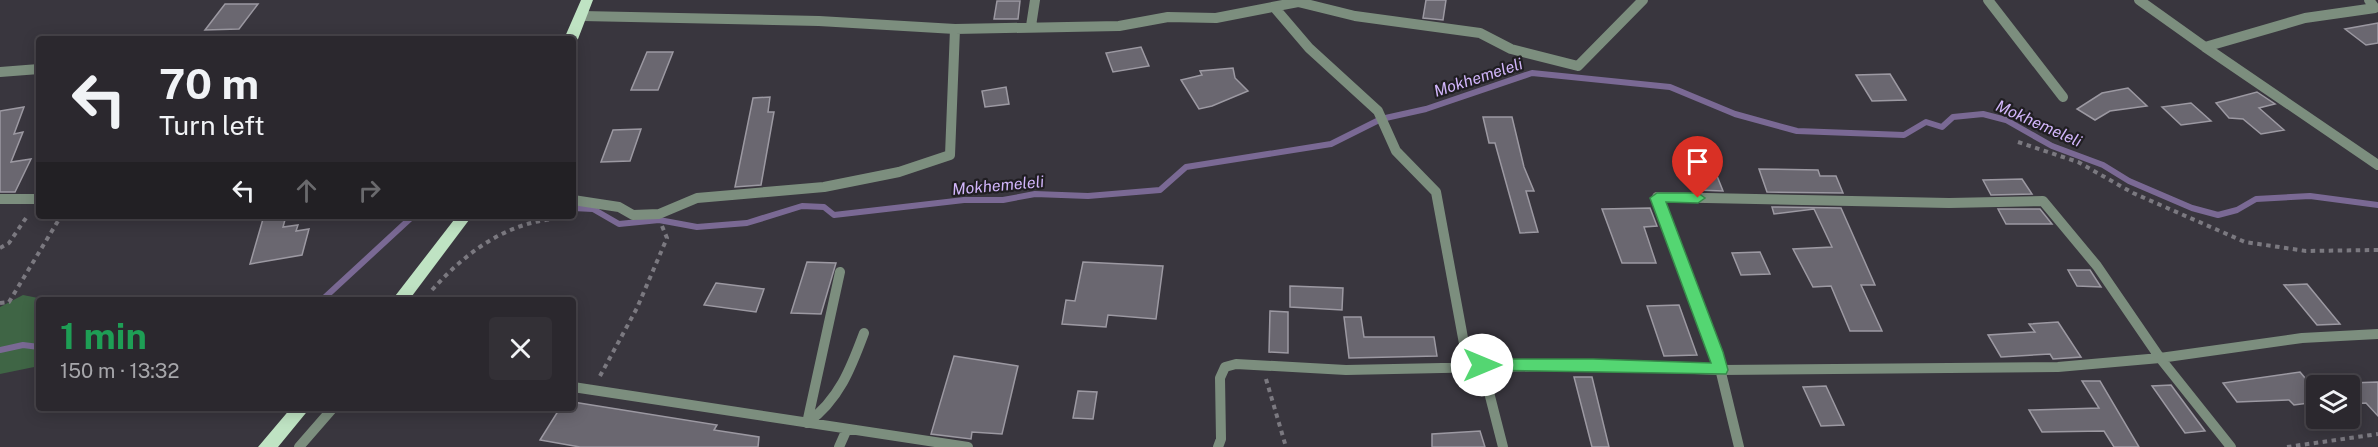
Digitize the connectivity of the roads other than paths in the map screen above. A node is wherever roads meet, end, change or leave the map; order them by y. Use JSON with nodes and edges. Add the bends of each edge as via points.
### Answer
{"nodes":[{"id":1,"x":587,"y":0,"type":"edge"},
{"id":2,"x":1035,"y":0,"type":"edge"},
{"id":3,"x":1643,"y":0,"type":"edge"},
{"id":4,"x":1988,"y":0,"type":"edge"},
{"id":5,"x":2139,"y":0,"type":"edge"},
{"id":6,"x":1296,"y":1,"type":"edge"},
{"id":7,"x":2374,"y":6,"type":"edge"},
{"id":8,"x":1274,"y":7,"type":"junction"},
{"id":9,"x":582,"y":16,"type":"junction"},
{"id":10,"x":1031,"y":26,"type":"junction"},
{"id":11,"x":955,"y":29,"type":"junction"},
{"id":12,"x":572,"y":36,"type":"edge"},
{"id":13,"x":2205,"y":47,"type":"junction"},
{"id":14,"x":36,"y":69,"type":"edge"},
{"id":15,"x":0,"y":72,"type":"edge"},
{"id":16,"x":2063,"y":97,"type":"dead end"},
{"id":17,"x":2378,"y":165,"type":"edge"},
{"id":18,"x":0,"y":199,"type":"edge"},
{"id":19,"x":36,"y":199,"type":"edge"},
{"id":20,"x":576,"y":200,"type":"edge"},
{"id":21,"x":463,"y":219,"type":"edge"},
{"id":22,"x":840,"y":272,"type":"dead end"},
{"id":23,"x":402,"y":297,"type":"edge"},
{"id":24,"x":864,"y":333,"type":"dead end"},
{"id":25,"x":2378,"y":334,"type":"edge"},
{"id":26,"x":2160,"y":358,"type":"junction"},
{"id":27,"x":1468,"y":365,"type":"junction"},
{"id":28,"x":1482,"y":365,"type":"junction"},
{"id":29,"x":1720,"y":370,"type":"junction"},
{"id":30,"x":576,"y":387,"type":"edge"},
{"id":31,"x":299,"y":411,"type":"edge"},
{"id":32,"x":330,"y":411,"type":"edge"},
{"id":33,"x":807,"y":423,"type":"junction"},
{"id":34,"x":847,"y":429,"type":"junction"},
{"id":35,"x":267,"y":447,"type":"edge"},
{"id":36,"x":299,"y":447,"type":"edge"},
{"id":37,"x":839,"y":447,"type":"edge"},
{"id":38,"x":968,"y":447,"type":"edge"},
{"id":39,"x":1218,"y":447,"type":"edge"},
{"id":40,"x":1503,"y":447,"type":"edge"},
{"id":41,"x":1739,"y":447,"type":"edge"},
{"id":42,"x":2231,"y":447,"type":"edge"}],
"edges":[{"from":1,"to":9,"type":"main road"},
{"from":2,"to":10,"type":"street"},
{"from":3,"to":6,"type":"street","via":[[1578,66],[1511,49],[1480,33],[1355,16]]},
{"from":4,"to":16,"type":"street"},
{"from":5,"to":13,"type":"street"},
{"from":6,"to":8,"type":"street"},
{"from":7,"to":13,"type":"street","via":[[2305,18]]},
{"from":8,"to":10,"type":"street","via":[[1215,18],[1167,16],[1119,26]]},
{"from":8,"to":27,"type":"street","via":[[1309,48],[1378,111],[1396,152],[1436,192]]},
{"from":9,"to":11,"type":"street","via":[[819,21]]},
{"from":9,"to":12,"type":"main road"},
{"from":10,"to":11,"type":"street"},
{"from":11,"to":20,"type":"street","via":[[950,155],[899,172],[824,187],[697,198],[659,214],[633,215],[619,207]]},
{"from":13,"to":17,"type":"street"},
{"from":14,"to":15,"type":"street"},
{"from":18,"to":19,"type":"street"},
{"from":21,"to":23,"type":"main road"},
{"from":22,"to":33,"type":"street"},
{"from":24,"to":33,"type":"street","via":[[849,374],[826,412]]},
{"from":25,"to":26,"type":"street","via":[[2302,338]]},
{"from":26,"to":29,"type":"street","via":[[2058,367]]},
{"from":26,"to":29,"type":"street","via":[[2097,266],[2043,201],[1657,198]]},
{"from":26,"to":42,"type":"street"},
{"from":27,"to":28,"type":"street"},
{"from":27,"to":39,"type":"street","via":[[1346,370],[1236,364],[1225,367],[1220,378]]},
{"from":28,"to":29,"type":"street"},
{"from":28,"to":40,"type":"street"},
{"from":29,"to":41,"type":"street"},
{"from":30,"to":33,"type":"street"},
{"from":31,"to":35,"type":"main road"},
{"from":32,"to":36,"type":"street"},
{"from":33,"to":34,"type":"street"},
{"from":34,"to":37,"type":"street"},
{"from":34,"to":38,"type":"street"}]}
